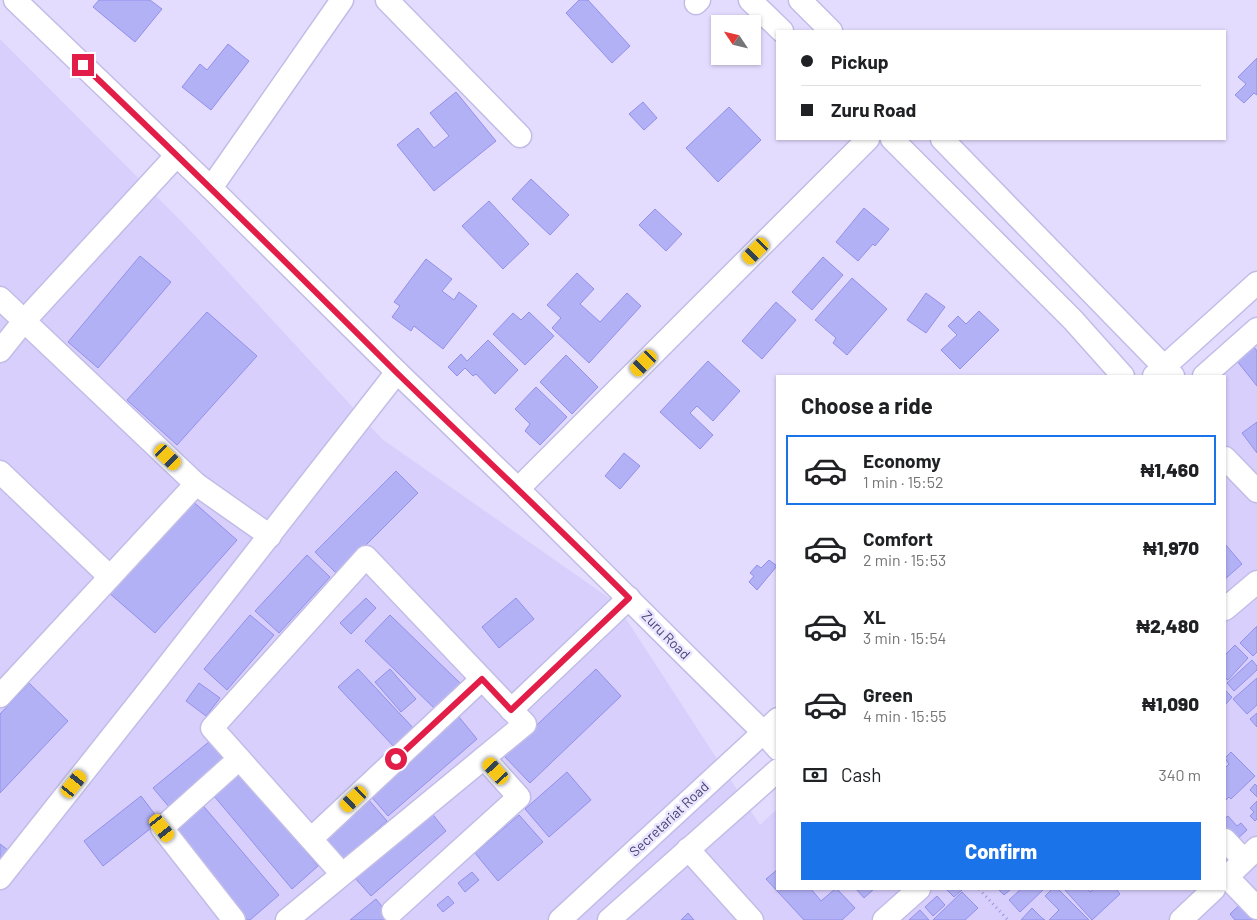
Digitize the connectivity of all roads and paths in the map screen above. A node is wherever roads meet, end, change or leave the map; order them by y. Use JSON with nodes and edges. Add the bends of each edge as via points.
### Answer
{"nodes":[{"id":1,"x":15,"y":0,"type":"edge"},
{"id":2,"x":342,"y":0,"type":"edge"},
{"id":3,"x":387,"y":0,"type":"edge"},
{"id":4,"x":750,"y":0,"type":"edge"},
{"id":5,"x":800,"y":0,"type":"edge"},
{"id":6,"x":781,"y":30,"type":"edge"},
{"id":7,"x":830,"y":30,"type":"edge"},
{"id":8,"x":520,"y":136,"type":"dead end"},
{"id":9,"x":867,"y":140,"type":"edge"},
{"id":10,"x":893,"y":140,"type":"edge"},
{"id":11,"x":943,"y":140,"type":"edge"},
{"id":12,"x":178,"y":155,"type":"junction"},
{"id":13,"x":211,"y":188,"type":"junction"},
{"id":14,"x":1257,"y":283,"type":"edge"},
{"id":15,"x":0,"y":298,"type":"edge"},
{"id":16,"x":24,"y":321,"type":"junction"},
{"id":17,"x":1257,"y":329,"type":"edge"},
{"id":18,"x":0,"y":351,"type":"edge"},
{"id":19,"x":397,"y":372,"type":"junction"},
{"id":20,"x":1163,"y":373,"type":"edge"},
{"id":21,"x":1122,"y":375,"type":"edge"},
{"id":22,"x":1205,"y":375,"type":"edge"},
{"id":23,"x":1226,"y":459,"type":"edge"},
{"id":24,"x":0,"y":472,"type":"edge"},
{"id":25,"x":196,"y":484,"type":"junction"},
{"id":26,"x":518,"y":489,"type":"junction"},
{"id":27,"x":1257,"y":491,"type":"edge"},
{"id":28,"x":270,"y":536,"type":"junction"},
{"id":29,"x":110,"y":577,"type":"junction"},
{"id":30,"x":1257,"y":582,"type":"edge"},
{"id":31,"x":629,"y":598,"type":"junction"},
{"id":32,"x":1226,"y":609,"type":"edge"},
{"id":33,"x":482,"y":679,"type":"junction"},
{"id":34,"x":0,"y":696,"type":"edge"},
{"id":35,"x":511,"y":710,"type":"junction"},
{"id":36,"x":770,"y":726,"type":"edge"},
{"id":37,"x":776,"y":743,"type":"edge"},
{"id":38,"x":484,"y":758,"type":"junction"},
{"id":39,"x":239,"y":759,"type":"junction"},
{"id":40,"x":776,"y":772,"type":"edge"},
{"id":41,"x":311,"y":839,"type":"junction"},
{"id":42,"x":1226,"y":841,"type":"edge"},
{"id":43,"x":688,"y":849,"type":"junction"},
{"id":44,"x":1250,"y":854,"type":"edge"},
{"id":45,"x":342,"y":874,"type":"junction"},
{"id":46,"x":1226,"y":877,"type":"edge"},
{"id":47,"x":0,"y":878,"type":"edge"},
{"id":48,"x":1226,"y":884,"type":"edge"},
{"id":49,"x":918,"y":890,"type":"edge"},
{"id":50,"x":980,"y":890,"type":"edge"},
{"id":51,"x":1212,"y":890,"type":"edge"},
{"id":52,"x":1257,"y":908,"type":"edge"},
{"id":53,"x":393,"y":912,"type":"dead end"},
{"id":54,"x":234,"y":920,"type":"edge"},
{"id":55,"x":287,"y":920,"type":"edge"},
{"id":56,"x":560,"y":920,"type":"edge"},
{"id":57,"x":609,"y":920,"type":"edge"},
{"id":58,"x":752,"y":920,"type":"edge"},
{"id":59,"x":884,"y":920,"type":"edge"},
{"id":60,"x":1008,"y":920,"type":"edge"},
{"id":61,"x":1180,"y":920,"type":"edge"}],
"edges":[{"from":1,"to":12,"type":"street","name":"Zuru Road"},
{"from":2,"to":13,"type":"street"},
{"from":3,"to":8,"type":"street"},
{"from":4,"to":6,"type":"street"},
{"from":5,"to":7,"type":"street"},
{"from":9,"to":26,"type":"street"},
{"from":10,"to":21,"type":"street","via":[[1073,320]]},
{"from":11,"to":20,"type":"street"},
{"from":12,"to":13,"type":"street","name":"Zuru Road"},
{"from":12,"to":16,"type":"street"},
{"from":13,"to":19,"type":"street","name":"Zuru Road"},
{"from":14,"to":20,"type":"street"},
{"from":15,"to":16,"type":"street"},
{"from":16,"to":18,"type":"street"},
{"from":16,"to":25,"type":"street"},
{"from":17,"to":22,"type":"street"},
{"from":19,"to":26,"type":"street","name":"Zuru Road"},
{"from":19,"to":28,"type":"street"},
{"from":23,"to":27,"type":"street"},
{"from":24,"to":29,"type":"street"},
{"from":25,"to":28,"type":"street"},
{"from":25,"to":29,"type":"street"},
{"from":26,"to":31,"type":"street","name":"Zuru Road"},
{"from":28,"to":47,"type":"street"},
{"from":29,"to":34,"type":"street"},
{"from":30,"to":32,"type":"street"},
{"from":31,"to":35,"type":"street"},
{"from":31,"to":36,"type":"street","name":"Zuru Road"},
{"from":33,"to":35,"type":"street"},
{"from":33,"to":39,"type":"street","via":[[366,558],[212,728]]},
{"from":33,"to":41,"type":"street"},
{"from":35,"to":38,"type":"street","via":[[524,724]]},
{"from":36,"to":37,"type":"street","name":"Zuru Road"},
{"from":36,"to":56,"type":"street","name":"Secretariat Road"},
{"from":38,"to":45,"type":"street"},
{"from":38,"to":53,"type":"street","via":[[519,797]]},
{"from":39,"to":41,"type":"street"},
{"from":39,"to":54,"type":"street","via":[[162,828]]},
{"from":40,"to":43,"type":"street"},
{"from":41,"to":45,"type":"street"},
{"from":42,"to":44,"type":"street"},
{"from":43,"to":57,"type":"street"},
{"from":43,"to":58,"type":"street"},
{"from":44,"to":46,"type":"street"},
{"from":45,"to":55,"type":"street"},
{"from":48,"to":52,"type":"street"},
{"from":49,"to":59,"type":"street"},
{"from":50,"to":60,"type":"path"},
{"from":51,"to":61,"type":"street"}]}
